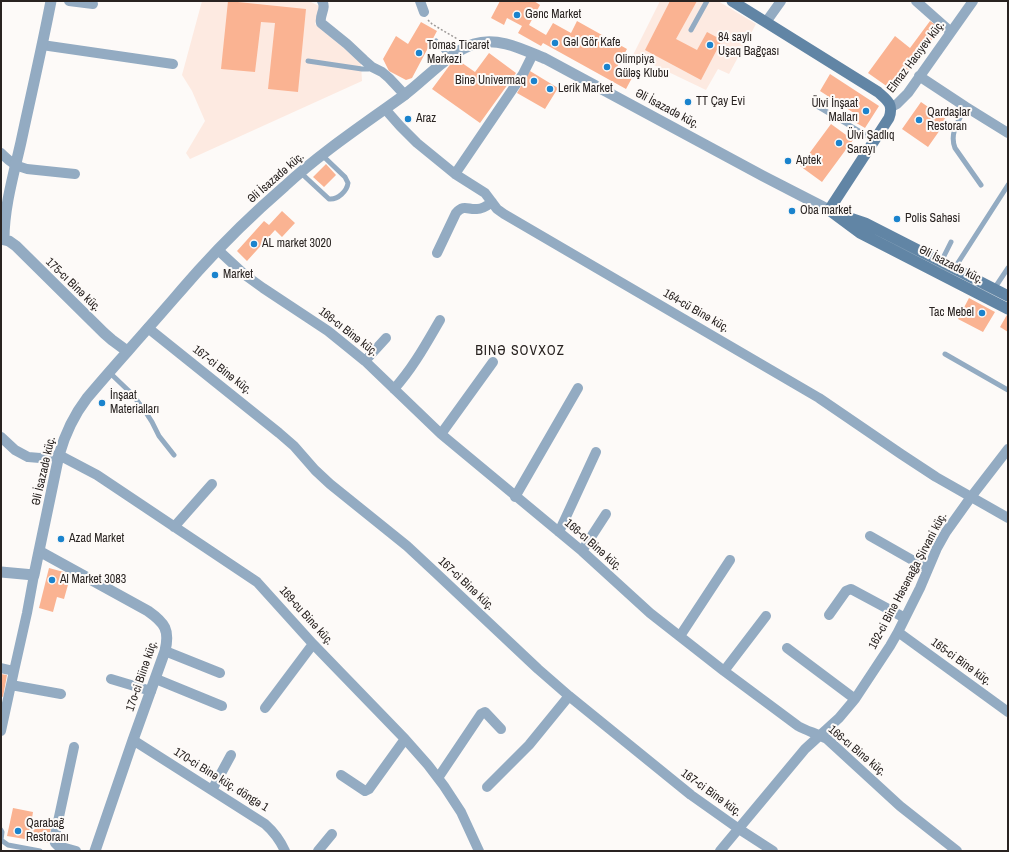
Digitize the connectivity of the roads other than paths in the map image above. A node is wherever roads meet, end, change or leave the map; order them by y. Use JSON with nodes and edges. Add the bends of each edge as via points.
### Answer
{"nodes":[{"id":1,"x":52,"y":1,"type":"edge"},
{"id":2,"x":69,"y":1,"type":"edge"},
{"id":3,"x":322,"y":1,"type":"edge"},
{"id":4,"x":420,"y":1,"type":"edge"},
{"id":5,"x":708,"y":1,"type":"edge"},
{"id":6,"x":732,"y":1,"type":"edge"},
{"id":7,"x":781,"y":1,"type":"edge"},
{"id":8,"x":916,"y":1,"type":"edge"},
{"id":9,"x":973,"y":1,"type":"edge"},
{"id":10,"x":93,"y":4,"type":"dead end"},
{"id":11,"x":424,"y":12,"type":"road end"},
{"id":12,"x":766,"y":22,"type":"junction"},
{"id":13,"x":692,"y":30,"type":"dead end"},
{"id":14,"x":951,"y":32,"type":"junction"},
{"id":15,"x":436,"y":41,"type":"dead end"},
{"id":16,"x":42,"y":45,"type":"junction"},
{"id":17,"x":533,"y":54,"type":"junction"},
{"id":18,"x":449,"y":58,"type":"junction"},
{"id":19,"x":308,"y":61,"type":"dead end"},
{"id":20,"x":173,"y":64,"type":"dead end"},
{"id":21,"x":372,"y":67,"type":"junction"},
{"id":22,"x":919,"y":76,"type":"junction"},
{"id":23,"x":404,"y":95,"type":"junction"},
{"id":24,"x":817,"y":106,"type":"dead end"},
{"id":25,"x":891,"y":107,"type":"junction"},
{"id":26,"x":966,"y":107,"type":"junction"},
{"id":27,"x":385,"y":109,"type":"junction"},
{"id":28,"x":1008,"y":133,"type":"edge"},
{"id":29,"x":874,"y":140,"type":"junction"},
{"id":30,"x":1,"y":153,"type":"edge"},
{"id":31,"x":322,"y":155,"type":"junction"},
{"id":32,"x":15,"y":165,"type":"junction"},
{"id":33,"x":300,"y":173,"type":"junction"},
{"id":34,"x":75,"y":174,"type":"dead end"},
{"id":35,"x":455,"y":174,"type":"junction"},
{"id":36,"x":981,"y":185,"type":"dead end"},
{"id":37,"x":1008,"y":185,"type":"edge"},
{"id":38,"x":492,"y":202,"type":"junction"},
{"id":39,"x":829,"y":210,"type":"junction"},
{"id":40,"x":863,"y":228,"type":"junction"},
{"id":41,"x":2,"y":239,"type":"edge"},
{"id":42,"x":951,"y":242,"type":"dead end"},
{"id":43,"x":218,"y":250,"type":"junction"},
{"id":44,"x":437,"y":253,"type":"dead end"},
{"id":45,"x":941,"y":262,"type":"junction"},
{"id":46,"x":1008,"y":268,"type":"edge"},
{"id":47,"x":954,"y":269,"type":"junction"},
{"id":48,"x":994,"y":289,"type":"junction"},
{"id":49,"x":1008,"y":296,"type":"edge"},
{"id":50,"x":1008,"y":309,"type":"edge"},
{"id":51,"x":440,"y":320,"type":"dead end"},
{"id":52,"x":148,"y":328,"type":"junction"},
{"id":53,"x":386,"y":338,"type":"dead end"},
{"id":54,"x":127,"y":351,"type":"junction"},
{"id":55,"x":945,"y":354,"type":"dead end"},
{"id":56,"x":365,"y":361,"type":"junction"},
{"id":57,"x":493,"y":362,"type":"dead end"},
{"id":58,"x":109,"y":372,"type":"junction"},
{"id":59,"x":578,"y":388,"type":"dead end"},
{"id":60,"x":394,"y":389,"type":"junction"},
{"id":61,"x":1008,"y":390,"type":"edge"},
{"id":62,"x":441,"y":434,"type":"junction"},
{"id":63,"x":1,"y":437,"type":"edge"},
{"id":64,"x":1008,"y":449,"type":"edge"},
{"id":65,"x":596,"y":452,"type":"dead end"},
{"id":66,"x":59,"y":455,"type":"junction"},
{"id":67,"x":174,"y":455,"type":"dead end"},
{"id":68,"x":212,"y":484,"type":"dead end"},
{"id":69,"x":515,"y":497,"type":"junction"},
{"id":70,"x":971,"y":497,"type":"junction"},
{"id":71,"x":606,"y":514,"type":"dead end"},
{"id":72,"x":1008,"y":518,"type":"edge"},
{"id":73,"x":174,"y":526,"type":"junction"},
{"id":74,"x":559,"y":532,"type":"junction"},
{"id":75,"x":870,"y":536,"type":"dead end"},
{"id":76,"x":39,"y":551,"type":"junction"},
{"id":77,"x":582,"y":551,"type":"junction"},
{"id":78,"x":730,"y":560,"type":"dead end"},
{"id":79,"x":928,"y":569,"type":"junction"},
{"id":80,"x":1,"y":572,"type":"edge"},
{"id":81,"x":34,"y":575,"type":"junction"},
{"id":82,"x":828,"y":615,"type":"dead end"},
{"id":83,"x":766,"y":616,"type":"dead end"},
{"id":84,"x":905,"y":618,"type":"junction"},
{"id":85,"x":898,"y":632,"type":"junction"},
{"id":86,"x":680,"y":636,"type":"junction"},
{"id":87,"x":313,"y":644,"type":"junction"},
{"id":88,"x":787,"y":648,"type":"dead end"},
{"id":89,"x":166,"y":651,"type":"junction"},
{"id":90,"x":1,"y":668,"type":"edge"},
{"id":91,"x":14,"y":671,"type":"junction"},
{"id":92,"x":724,"y":671,"type":"junction"},
{"id":93,"x":220,"y":673,"type":"dead end"},
{"id":94,"x":111,"y":679,"type":"dead end"},
{"id":95,"x":156,"y":679,"type":"junction"},
{"id":96,"x":11,"y":685,"type":"junction"},
{"id":97,"x":151,"y":691,"type":"junction"},
{"id":98,"x":61,"y":694,"type":"dead end"},
{"id":99,"x":570,"y":696,"type":"junction"},
{"id":100,"x":855,"y":699,"type":"junction"},
{"id":101,"x":222,"y":706,"type":"dead end"},
{"id":102,"x":265,"y":708,"type":"dead end"},
{"id":103,"x":1008,"y":712,"type":"edge"},
{"id":104,"x":501,"y":729,"type":"dead end"},
{"id":105,"x":1,"y":731,"type":"edge"},
{"id":106,"x":820,"y":735,"type":"junction"},
{"id":107,"x":405,"y":739,"type":"junction"},
{"id":108,"x":133,"y":740,"type":"junction"},
{"id":109,"x":74,"y":747,"type":"dead end"},
{"id":110,"x":231,"y":755,"type":"dead end"},
{"id":111,"x":341,"y":775,"type":"dead end"},
{"id":112,"x":438,"y":778,"type":"junction"},
{"id":113,"x":487,"y":787,"type":"dead end"},
{"id":114,"x":212,"y":790,"type":"junction"},
{"id":115,"x":739,"y":829,"type":"junction"},
{"id":116,"x":1,"y":830,"type":"edge"},
{"id":117,"x":332,"y":834,"type":"dead end"},
{"id":118,"x":40,"y":851,"type":"edge"},
{"id":119,"x":76,"y":851,"type":"edge"},
{"id":120,"x":95,"y":851,"type":"edge"},
{"id":121,"x":285,"y":851,"type":"edge"},
{"id":122,"x":318,"y":851,"type":"edge"},
{"id":123,"x":479,"y":851,"type":"edge"},
{"id":124,"x":720,"y":851,"type":"edge"},
{"id":125,"x":773,"y":851,"type":"edge"},
{"id":126,"x":957,"y":851,"type":"edge"}],
"edges":[{"from":1,"to":16,"type":"street"},
{"from":2,"to":10,"type":"street"},
{"from":3,"to":21,"type":"street","via":[[324,6],[321,23]]},
{"from":4,"to":11,"type":"street"},
{"from":5,"to":13,"type":"lane"},
{"from":6,"to":12,"type":"main road"},
{"from":7,"to":12,"type":"street"},
{"from":8,"to":14,"type":"street"},
{"from":9,"to":14,"type":"street","name":"Elmaz Hacıyev küç."},
{"from":12,"to":25,"type":"main road","via":[[878,92]]},
{"from":14,"to":22,"type":"street","name":"Elmaz Hacıyev küç."},
{"from":15,"to":18,"type":"lane"},
{"from":16,"to":20,"type":"street"},
{"from":16,"to":32,"type":"street"},
{"from":17,"to":18,"type":"street","name":"Əli İsazadə küç.","via":[[495,42],[484,42],[469,46]]},
{"from":17,"to":35,"type":"street","via":[[523,74]]},
{"from":17,"to":39,"type":"street","name":"Əli İsazadə küç."},
{"from":18,"to":23,"type":"street","name":"Əli İsazadə küç."},
{"from":19,"to":21,"type":"lane","via":[[362,69]]},
{"from":21,"to":23,"type":"street","via":[[389,78]]},
{"from":22,"to":25,"type":"street","name":"Elmaz Hacıyev küç.","via":[[901,100]]},
{"from":22,"to":26,"type":"street"},
{"from":23,"to":27,"type":"street","name":"Əli İsazadə küç."},
{"from":24,"to":29,"type":"lane"},
{"from":25,"to":29,"type":"main road","via":[[889,118]]},
{"from":26,"to":28,"type":"street"},
{"from":26,"to":36,"type":"lane","via":[[952,135],[953,143]]},
{"from":27,"to":31,"type":"street","name":"Əli İsazadə küç."},
{"from":27,"to":35,"type":"street","name":"164-cü Binə küç.","via":[[417,143]]},
{"from":29,"to":39,"type":"main road"},
{"from":30,"to":32,"type":"street"},
{"from":31,"to":33,"type":"street","name":"Əli İsazadə küç."},
{"from":31,"to":33,"type":"lane","via":[[348,183],[347,189],[337,198],[330,199]]},
{"from":32,"to":34,"type":"street","via":[[26,169]]},
{"from":32,"to":41,"type":"street"},
{"from":33,"to":43,"type":"street","name":"Əli İsazadə küç."},
{"from":35,"to":38,"type":"street","name":"164-cü Binə küç.","via":[[485,193]]},
{"from":37,"to":47,"type":"lane"},
{"from":38,"to":44,"type":"street","via":[[481,209],[460,209]]},
{"from":38,"to":70,"type":"street","name":"164-cü Binə küç.","via":[[504,214],[819,398],[906,458]]},
{"from":39,"to":40,"type":"main road"},
{"from":40,"to":45,"type":"main road","name":"Əli İsazadə küç."},
{"from":40,"to":50,"type":"main road","name":"Əli İsazadə küç."},
{"from":41,"to":54,"type":"street","name":"175-cı Binə küç.","via":[[16,246],[104,333]]},
{"from":42,"to":45,"type":"lane"},
{"from":43,"to":52,"type":"street","name":"Əli İsazadə küç."},
{"from":43,"to":56,"type":"street","name":"166-cı Binə küç.","via":[[245,275],[328,331]]},
{"from":45,"to":47,"type":"main road","name":"Əli İsazadə küç."},
{"from":46,"to":48,"type":"lane"},
{"from":47,"to":48,"type":"main road","name":"Əli İsazadə küç."},
{"from":48,"to":49,"type":"main road","name":"Əli İsazadə küç."},
{"from":51,"to":60,"type":"street","via":[[416,361]]},
{"from":52,"to":54,"type":"street","name":"Əli İsazadə küç."},
{"from":52,"to":99,"type":"street","name":"167-ci Binə küç.","via":[[289,441],[330,484],[413,552]]},
{"from":53,"to":56,"type":"street"},
{"from":54,"to":58,"type":"street","name":"Əli İsazadə küç."},
{"from":55,"to":61,"type":"lane"},
{"from":56,"to":60,"type":"street","name":"166-cı Binə küç."},
{"from":57,"to":62,"type":"street"},
{"from":58,"to":66,"type":"street","name":"Əli İsazadə küç.","via":[[75,414]]},
{"from":58,"to":67,"type":"lane","via":[[132,394]]},
{"from":59,"to":69,"type":"street"},
{"from":60,"to":62,"type":"street","name":"166-cı Binə küç."},
{"from":62,"to":69,"type":"street","name":"166-cı Binə küç."},
{"from":63,"to":66,"type":"street","via":[[15,450],[28,457]]},
{"from":64,"to":70,"type":"street","name":"162-ci Binə Həsənağa Şirvani küç."},
{"from":65,"to":74,"type":"street"},
{"from":66,"to":73,"type":"street","name":"169-cu Binə küç.","via":[[97,475]]},
{"from":66,"to":76,"type":"street","name":"Əli İsazadə küç."},
{"from":68,"to":73,"type":"street"},
{"from":69,"to":74,"type":"street","name":"166-cı Binə küç."},
{"from":70,"to":72,"type":"street","name":"164-cü Binə küç."},
{"from":70,"to":79,"type":"street","name":"162-ci Binə Həsənağa Şirvani küç.","via":[[946,532]]},
{"from":71,"to":77,"type":"street"},
{"from":73,"to":87,"type":"street","name":"169-cu Binə küç.","via":[[257,582]]},
{"from":74,"to":77,"type":"street","name":"166-cı Binə küç."},
{"from":75,"to":79,"type":"street"},
{"from":76,"to":81,"type":"street","name":"Əli İsazadə küç."},
{"from":76,"to":89,"type":"street","name":"17o-ci Biinə küç.","via":[[157,618],[164,625],[168,638]]},
{"from":77,"to":86,"type":"street","name":"166-cı Binə küç.","via":[[650,613]]},
{"from":78,"to":86,"type":"street"},
{"from":79,"to":84,"type":"street","name":"162-ci Binə Həsənağa Şirvani küç."},
{"from":80,"to":81,"type":"street"},
{"from":81,"to":91,"type":"street","name":"Əli İsazadə küç."},
{"from":82,"to":84,"type":"street","via":[[846,591],[851,589]]},
{"from":83,"to":92,"type":"street"},
{"from":84,"to":85,"type":"street","name":"162-ci Binə Həsənağa Şirvani küç."},
{"from":85,"to":100,"type":"street","name":"162-ci Binə Həsənağa Şirvani küç."},
{"from":85,"to":103,"type":"street","name":"165-ci Binə küç."},
{"from":86,"to":92,"type":"street","name":"166-cı Binə küç."},
{"from":87,"to":102,"type":"street"},
{"from":87,"to":107,"type":"street","name":"169-cu Binə küç."},
{"from":88,"to":100,"type":"street"},
{"from":89,"to":93,"type":"street"},
{"from":89,"to":95,"type":"street","name":"17o-ci Biinə küç."},
{"from":90,"to":91,"type":"street"},
{"from":91,"to":96,"type":"street","name":"Əli İsazadə küç."},
{"from":92,"to":106,"type":"street","name":"166-cı Binə küç.","via":[[798,726]]},
{"from":94,"to":97,"type":"street"},
{"from":95,"to":97,"type":"street","name":"17o-ci Biinə küç."},
{"from":95,"to":101,"type":"street"},
{"from":96,"to":98,"type":"street"},
{"from":96,"to":105,"type":"street","name":"Əli İsazadə küç."},
{"from":97,"to":108,"type":"street","name":"17o-ci Biinə küç."},
{"from":99,"to":113,"type":"street","via":[[530,745]]},
{"from":99,"to":115,"type":"street","name":"167-ci Binə küç.","via":[[691,795]]},
{"from":100,"to":106,"type":"street","name":"162-ci Binə Həsənağa Şirvani küç."},
{"from":104,"to":112,"type":"street","via":[[485,712],[481,714]]},
{"from":106,"to":115,"type":"street","name":"162-ci Binə Həsənağa Şirvani küç.","via":[[805,749]]},
{"from":106,"to":126,"type":"street","name":"166-cı Binə küç.","via":[[900,806]]},
{"from":107,"to":111,"type":"street","via":[[369,789],[365,791]]},
{"from":107,"to":112,"type":"street","name":"169-cu Binə küç."},
{"from":108,"to":114,"type":"street","name":"170-ci Binə küç. döngə 1"},
{"from":108,"to":120,"type":"street","name":"17o-ci Biinə küç."},
{"from":109,"to":119,"type":"street","via":[[54,840],[58,846]]},
{"from":110,"to":114,"type":"street"},
{"from":112,"to":123,"type":"street","name":"169-cu Binə küç.","via":[[461,812]]},
{"from":114,"to":121,"type":"street","name":"170-ci Binə küç. döngə 1","via":[[265,824],[281,842]]},
{"from":115,"to":124,"type":"street","name":"162-ci Binə Həsənağa Şirvani küç."},
{"from":115,"to":125,"type":"street","name":"167-ci Binə küç."},
{"from":116,"to":118,"type":"lane","via":[[1,840],[8,845]]},
{"from":117,"to":122,"type":"street"}]}
